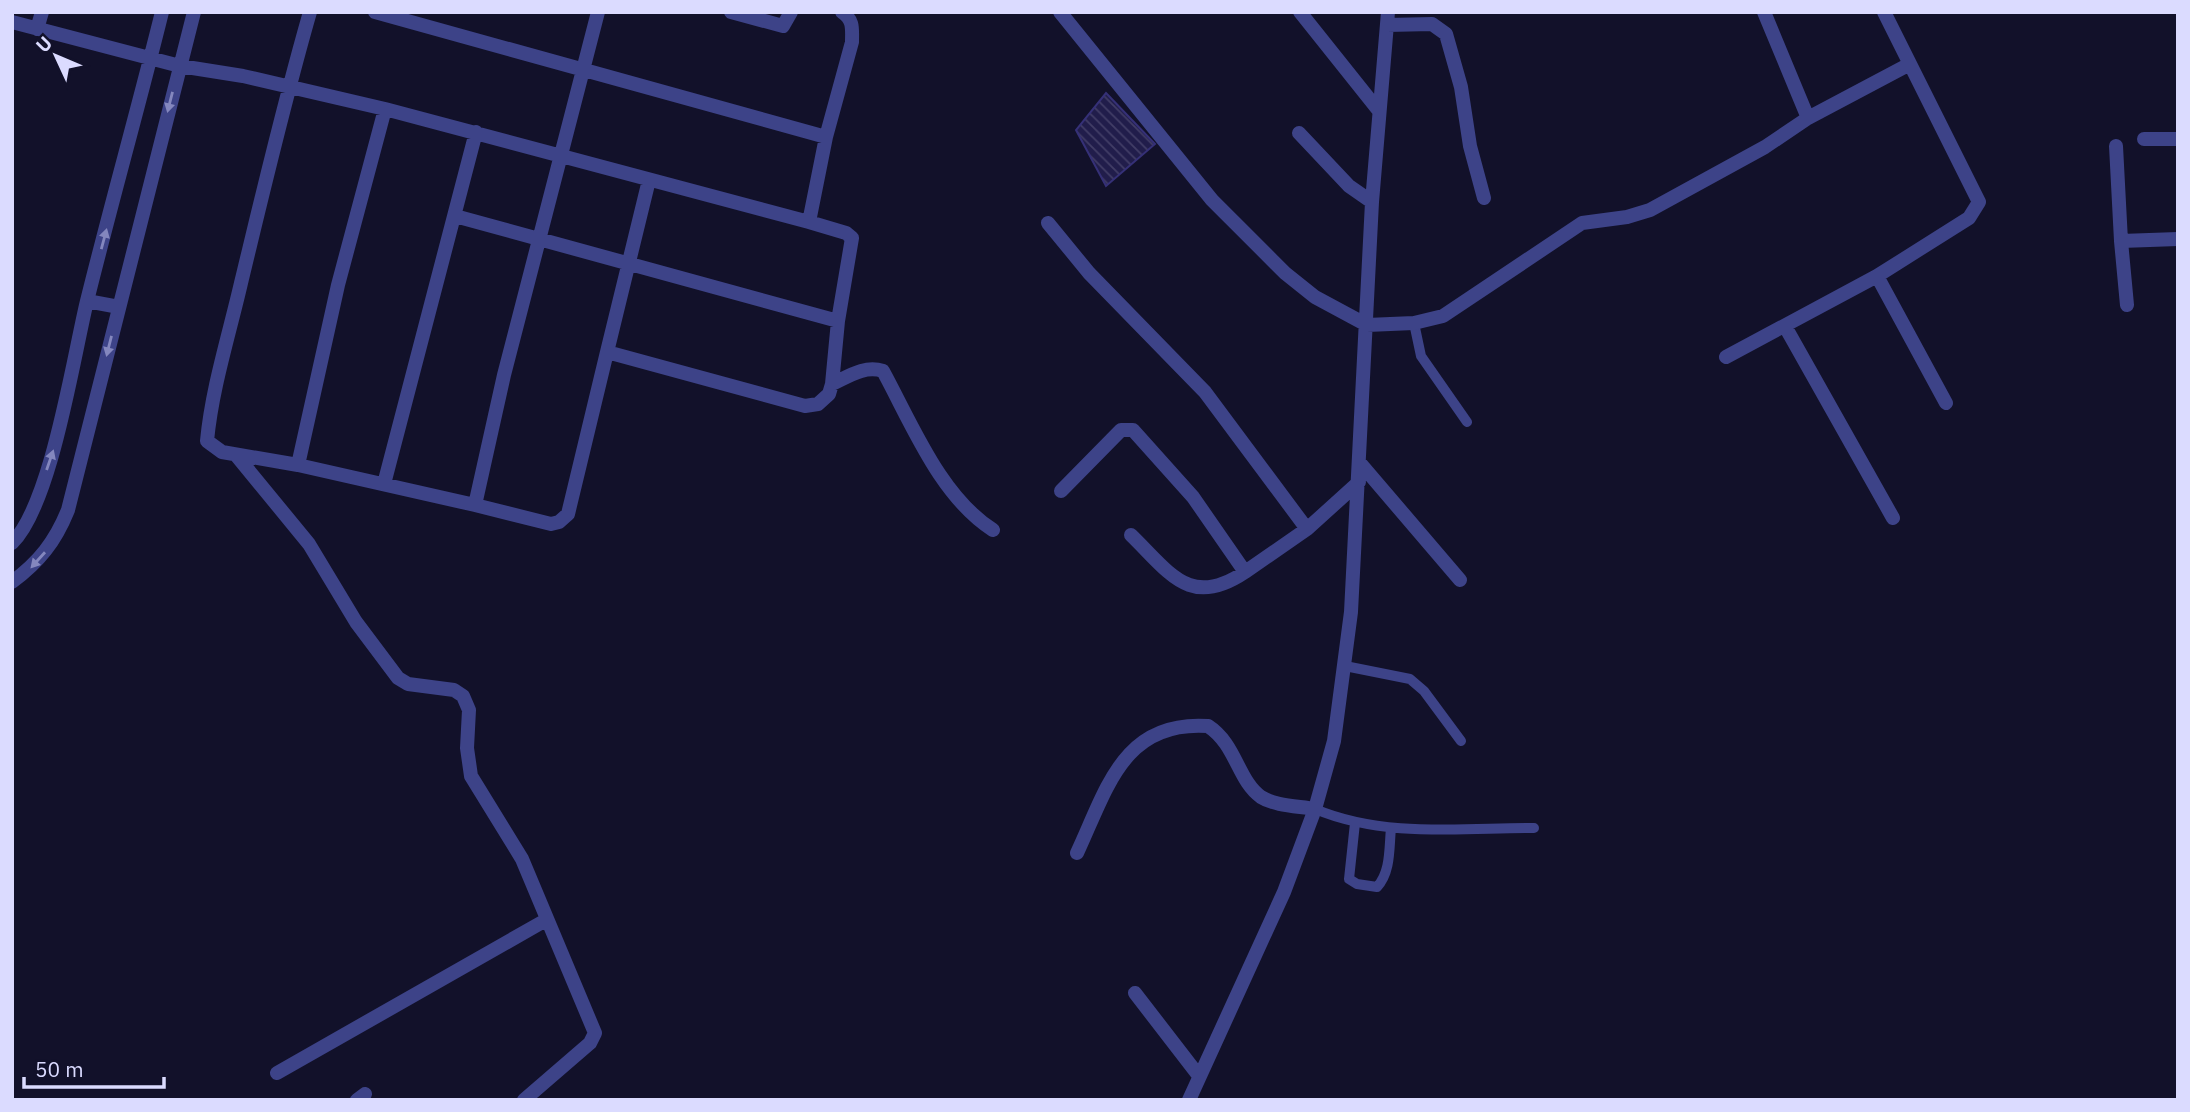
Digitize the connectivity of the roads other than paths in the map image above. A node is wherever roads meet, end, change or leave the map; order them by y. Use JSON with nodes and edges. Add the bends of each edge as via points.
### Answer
{"nodes":[{"id":1,"x":42,"y":12,"type":"edge"},
{"id":2,"x":162,"y":12,"type":"edge"},
{"id":3,"x":194,"y":12,"type":"edge"},
{"id":4,"x":310,"y":12,"type":"edge"},
{"id":5,"x":375,"y":12,"type":"edge"},
{"id":6,"x":598,"y":12,"type":"edge"},
{"id":7,"x":731,"y":12,"type":"edge"},
{"id":8,"x":791,"y":12,"type":"edge"},
{"id":9,"x":842,"y":12,"type":"edge"},
{"id":10,"x":1060,"y":12,"type":"edge"},
{"id":11,"x":1300,"y":12,"type":"edge"},
{"id":12,"x":1764,"y":12,"type":"edge"},
{"id":13,"x":1884,"y":12,"type":"edge"},
{"id":14,"x":1388,"y":18,"type":"edge"},
{"id":15,"x":12,"y":22,"type":"edge"},
{"id":16,"x":37,"y":29,"type":"junction"},
{"id":17,"x":151,"y":57,"type":"junction"},
{"id":18,"x":180,"y":65,"type":"junction"},
{"id":19,"x":1908,"y":65,"type":"junction"},
{"id":20,"x":584,"y":70,"type":"junction"},
{"id":21,"x":288,"y":87,"type":"junction"},
{"id":22,"x":385,"y":109,"type":"junction"},
{"id":23,"x":1380,"y":111,"type":"junction"},
{"id":24,"x":1808,"y":118,"type":"junction"},
{"id":25,"x":476,"y":132,"type":"junction"},
{"id":26,"x":1299,"y":133,"type":"dead end"},
{"id":27,"x":826,"y":137,"type":"junction"},
{"id":28,"x":2144,"y":139,"type":"dead end"},
{"id":29,"x":2178,"y":139,"type":"edge"},
{"id":30,"x":2116,"y":146,"type":"dead end"},
{"id":31,"x":562,"y":153,"type":"junction"},
{"id":32,"x":649,"y":180,"type":"junction"},
{"id":33,"x":1484,"y":198,"type":"dead end"},
{"id":34,"x":1372,"y":202,"type":"junction"},
{"id":35,"x":455,"y":216,"type":"junction"},
{"id":36,"x":809,"y":222,"type":"junction"},
{"id":37,"x":1048,"y":223,"type":"dead end"},
{"id":38,"x":2178,"y":239,"type":"edge"},
{"id":39,"x":538,"y":241,"type":"junction"},
{"id":40,"x":2121,"y":242,"type":"junction"},
{"id":41,"x":629,"y":264,"type":"junction"},
{"id":42,"x":1877,"y":276,"type":"junction"},
{"id":43,"x":87,"y":301,"type":"junction"},
{"id":44,"x":2127,"y":304,"type":"dead end"},
{"id":45,"x":119,"y":307,"type":"junction"},
{"id":46,"x":838,"y":321,"type":"junction"},
{"id":47,"x":1414,"y":323,"type":"junction"},
{"id":48,"x":1367,"y":325,"type":"junction"},
{"id":49,"x":1786,"y":328,"type":"junction"},
{"id":50,"x":607,"y":352,"type":"junction"},
{"id":51,"x":1726,"y":357,"type":"dead end"},
{"id":52,"x":832,"y":384,"type":"junction"},
{"id":53,"x":1946,"y":403,"type":"dead end"},
{"id":54,"x":1467,"y":422,"type":"dead end"},
{"id":55,"x":236,"y":456,"type":"junction"},
{"id":56,"x":1360,"y":463,"type":"junction"},
{"id":57,"x":298,"y":465,"type":"junction"},
{"id":58,"x":1359,"y":482,"type":"junction"},
{"id":59,"x":384,"y":484,"type":"junction"},
{"id":60,"x":1061,"y":491,"type":"dead end"},
{"id":61,"x":475,"y":505,"type":"junction"},
{"id":62,"x":1894,"y":518,"type":"dead end"},
{"id":63,"x":1307,"y":529,"type":"junction"},
{"id":64,"x":993,"y":530,"type":"dead end"},
{"id":65,"x":1131,"y":535,"type":"dead end"},
{"id":66,"x":12,"y":543,"type":"edge"},
{"id":67,"x":1245,"y":572,"type":"junction"},
{"id":68,"x":1460,"y":580,"type":"dead end"},
{"id":69,"x":12,"y":582,"type":"edge"},
{"id":70,"x":1345,"y":666,"type":"junction"},
{"id":71,"x":1461,"y":741,"type":"dead end"},
{"id":72,"x":1315,"y":809,"type":"junction"},
{"id":73,"x":1355,"y":822,"type":"junction"},
{"id":74,"x":1391,"y":828,"type":"junction"},
{"id":75,"x":1534,"y":828,"type":"dead end"},
{"id":76,"x":1077,"y":853,"type":"dead end"},
{"id":77,"x":546,"y":920,"type":"junction"},
{"id":78,"x":1135,"y":993,"type":"dead end"},
{"id":79,"x":277,"y":1073,"type":"dead end"},
{"id":80,"x":1199,"y":1076,"type":"junction"},
{"id":81,"x":524,"y":1100,"type":"edge"},
{"id":82,"x":1189,"y":1100,"type":"edge"}],
"edges":[{"from":1,"to":16,"type":"street"},
{"from":2,"to":17,"type":"street"},
{"from":3,"to":18,"type":"street"},
{"from":4,"to":21,"type":"street"},
{"from":5,"to":20,"type":"street"},
{"from":6,"to":20,"type":"street"},
{"from":7,"to":8,"type":"street","via":[[783,26]]},
{"from":9,"to":27,"type":"street","via":[[853,26],[852,42]]},
{"from":10,"to":48,"type":"street","via":[[1212,201],[1315,298]]},
{"from":11,"to":23,"type":"street"},
{"from":12,"to":24,"type":"street"},
{"from":13,"to":19,"type":"street"},
{"from":14,"to":23,"type":"street"},
{"from":14,"to":33,"type":"street","via":[[1432,24],[1446,34]]},
{"from":15,"to":16,"type":"street"},
{"from":16,"to":17,"type":"street"},
{"from":17,"to":18,"type":"street"},
{"from":43,"to":17,"type":"street","one_way":true},
{"from":18,"to":21,"type":"street"},
{"from":18,"to":45,"type":"street","one_way":true},
{"from":19,"to":24,"type":"street"},
{"from":19,"to":42,"type":"street","via":[[1979,202],[1969,218]]},
{"from":20,"to":27,"type":"street"},
{"from":20,"to":31,"type":"street"},
{"from":21,"to":22,"type":"street"},
{"from":21,"to":55,"type":"street","via":[[208,429],[207,441],[212,447]]},
{"from":22,"to":25,"type":"street"},
{"from":22,"to":57,"type":"street","via":[[338,285]]},
{"from":23,"to":34,"type":"street"},
{"from":24,"to":47,"type":"street","via":[[1650,210],[1582,223],[1443,316]]},
{"from":25,"to":31,"type":"street"},
{"from":25,"to":35,"type":"street"},
{"from":26,"to":34,"type":"street","via":[[1349,186]]},
{"from":27,"to":36,"type":"street"},
{"from":28,"to":29,"type":"street"},
{"from":30,"to":40,"type":"street"},
{"from":31,"to":32,"type":"street"},
{"from":31,"to":39,"type":"street"},
{"from":32,"to":36,"type":"street"},
{"from":32,"to":41,"type":"street"},
{"from":34,"to":48,"type":"street"},
{"from":35,"to":39,"type":"street"},
{"from":35,"to":59,"type":"street"},
{"from":36,"to":46,"type":"street","via":[[852,238]]},
{"from":37,"to":63,"type":"street","via":[[1089,273],[1205,392]]},
{"from":38,"to":40,"type":"street"},
{"from":39,"to":41,"type":"street"},
{"from":39,"to":61,"type":"street"},
{"from":40,"to":44,"type":"street"},
{"from":41,"to":46,"type":"street"},
{"from":41,"to":50,"type":"street"},
{"from":42,"to":49,"type":"street"},
{"from":42,"to":53,"type":"street"},
{"from":43,"to":45,"type":"street"},
{"from":66,"to":43,"type":"street","one_way":true,"via":[[30,517],[53,450]]},
{"from":45,"to":69,"type":"street","one_way":true,"via":[[58,536],[35,565]]},
{"from":46,"to":52,"type":"street"},
{"from":47,"to":48,"type":"street"},
{"from":47,"to":54,"type":"lane","via":[[1421,356]]},
{"from":48,"to":56,"type":"street"},
{"from":49,"to":51,"type":"street"},
{"from":49,"to":62,"type":"street"},
{"from":50,"to":52,"type":"street","via":[[805,406],[818,404]]},
{"from":50,"to":61,"type":"street","via":[[568,514],[551,524]]},
{"from":52,"to":64,"type":"street","via":[[873,368],[883,371],[947,483],[970,513]]},
{"from":55,"to":57,"type":"street"},
{"from":55,"to":77,"type":"street","via":[[309,544],[356,622],[398,678],[463,696],[468,710],[471,776],[522,859]]},
{"from":56,"to":58,"type":"street"},
{"from":56,"to":68,"type":"street"},
{"from":57,"to":59,"type":"street"},
{"from":58,"to":63,"type":"street"},
{"from":58,"to":70,"type":"street"},
{"from":59,"to":61,"type":"street"},
{"from":60,"to":67,"type":"street","via":[[1121,430],[1133,430],[1193,497]]},
{"from":63,"to":67,"type":"street"},
{"from":65,"to":67,"type":"street","via":[[1181,580],[1200,589],[1216,589]]},
{"from":70,"to":71,"type":"lane","via":[[1410,679]]},
{"from":70,"to":72,"type":"street","via":[[1334,741]]},
{"from":72,"to":73,"type":"lane"},
{"from":72,"to":76,"type":"street","via":[[1261,796],[1230,746],[1208,726],[1170,729],[1148,736],[1116,771]]},
{"from":72,"to":80,"type":"street","via":[[1284,892]]},
{"from":73,"to":74,"type":"lane"},
{"from":73,"to":74,"type":"lane","via":[[1348,868],[1349,879],[1357,884],[1377,887],[1387,873]]},
{"from":74,"to":75,"type":"lane"},
{"from":77,"to":79,"type":"street"},
{"from":77,"to":81,"type":"street","via":[[595,1033],[590,1043]]},
{"from":78,"to":80,"type":"street"},
{"from":80,"to":82,"type":"street"}]}
